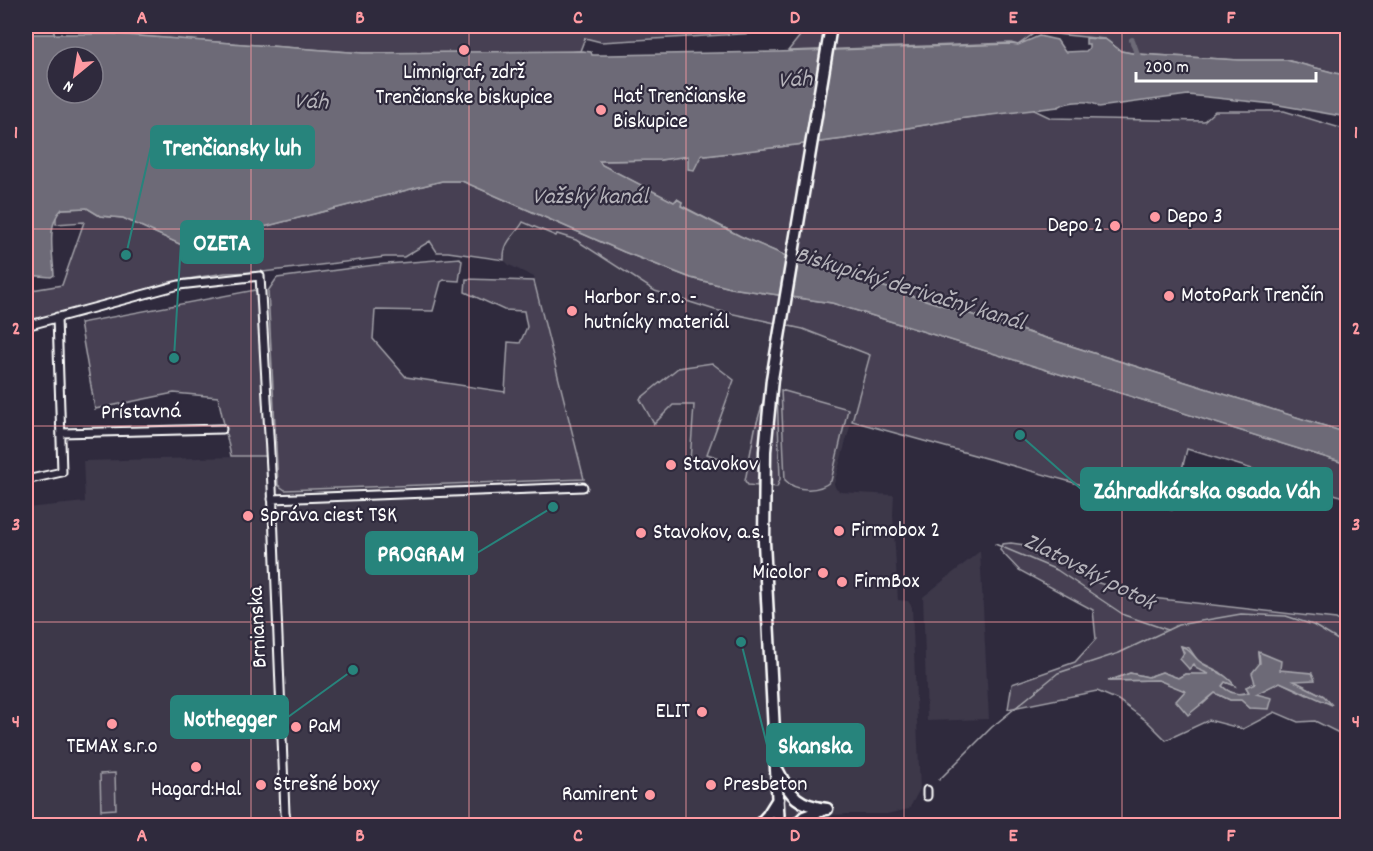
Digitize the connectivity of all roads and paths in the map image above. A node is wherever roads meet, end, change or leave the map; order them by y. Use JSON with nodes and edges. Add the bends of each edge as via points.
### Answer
{"nodes":[{"id":1,"x":826,"y":26,"type":"edge"},
{"id":2,"x":831,"y":26,"type":"edge"},
{"id":3,"x":823,"y":74,"type":"junction"},
{"id":4,"x":57,"y":317,"type":"junction"},
{"id":5,"x":26,"y":326,"type":"edge"},
{"id":6,"x":222,"y":429,"type":"dead end"},
{"id":7,"x":61,"y":433,"type":"junction"},
{"id":8,"x":26,"y":480,"type":"edge"},
{"id":9,"x":583,"y":487,"type":"dead end"},
{"id":10,"x":272,"y":499,"type":"junction"},
{"id":11,"x":776,"y":766,"type":"junction"},
{"id":12,"x":778,"y":798,"type":"junction"},
{"id":13,"x":288,"y":825,"type":"edge"},
{"id":14,"x":759,"y":825,"type":"edge"},
{"id":15,"x":779,"y":825,"type":"edge"},
{"id":16,"x":795,"y":825,"type":"edge"}],
"edges":[{"from":1,"to":3,"type":"main road"},
{"from":2,"to":3,"type":"main road"},
{"from":3,"to":11,"type":"main road","via":[[772,379],[764,476]]},
{"from":4,"to":5,"type":"street"},
{"from":4,"to":7,"type":"street"},
{"from":4,"to":10,"type":"street","name":"Brnianska","via":[[179,285],[260,276]]},
{"from":6,"to":7,"type":"street","name":"Prístavná"},
{"from":7,"to":8,"type":"street","via":[[62,472]]},
{"from":9,"to":10,"type":"street"},
{"from":10,"to":13,"type":"street","name":"Brnianska"},
{"from":11,"to":12,"type":"main road"},
{"from":11,"to":16,"type":"main road","via":[[797,800],[826,809]]},
{"from":12,"to":14,"type":"main road"},
{"from":12,"to":15,"type":"main road"}]}
